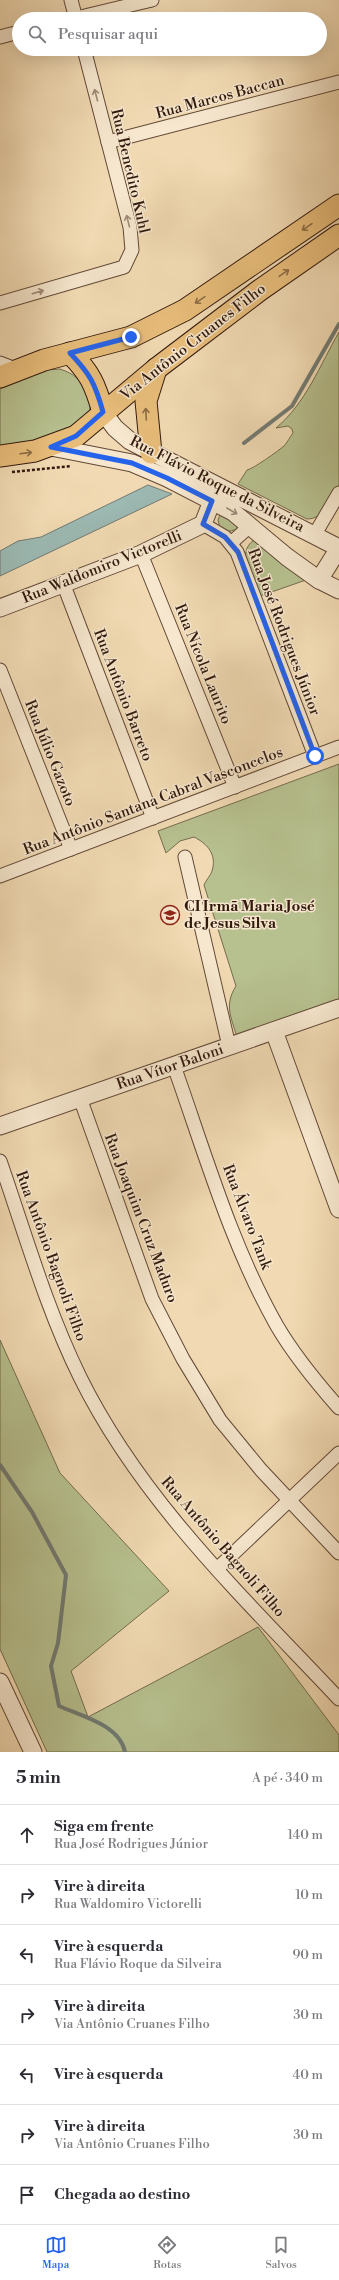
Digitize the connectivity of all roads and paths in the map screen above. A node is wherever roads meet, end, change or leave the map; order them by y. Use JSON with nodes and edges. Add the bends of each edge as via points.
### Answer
{"nodes":[{"id":1,"x":72,"y":0,"type":"edge"},
{"id":2,"x":152,"y":0,"type":"edge"},
{"id":3,"x":73,"y":12,"type":"edge"},
{"id":4,"x":103,"y":12,"type":"edge"},
{"id":5,"x":12,"y":34,"type":"edge"},
{"id":6,"x":0,"y":37,"type":"edge"},
{"id":7,"x":86,"y":56,"type":"edge"},
{"id":8,"x":339,"y":82,"type":"edge"},
{"id":9,"x":108,"y":142,"type":"junction"},
{"id":10,"x":339,"y":204,"type":"edge"},
{"id":11,"x":339,"y":235,"type":"edge"},
{"id":12,"x":0,"y":303,"type":"edge"},
{"id":13,"x":70,"y":353,"type":"junction"},
{"id":14,"x":156,"y":369,"type":"junction"},
{"id":15,"x":6,"y":370,"type":"edge"},
{"id":16,"x":103,"y":412,"type":"junction"},
{"id":17,"x":51,"y":447,"type":"junction"},
{"id":18,"x":151,"y":453,"type":"junction"},
{"id":19,"x":4,"y":464,"type":"edge"},
{"id":20,"x":77,"y":466,"type":"dead end"},
{"id":21,"x":339,"y":493,"type":"edge"},
{"id":22,"x":212,"y":501,"type":"junction"},
{"id":23,"x":203,"y":524,"type":"junction"},
{"id":24,"x":251,"y":525,"type":"junction"},
{"id":25,"x":315,"y":534,"type":"junction"},
{"id":26,"x":231,"y":543,"type":"junction"},
{"id":27,"x":339,"y":548,"type":"edge"},
{"id":28,"x":141,"y":554,"type":"junction"},
{"id":29,"x":319,"y":580,"type":"junction"},
{"id":30,"x":63,"y":583,"type":"junction"},
{"id":31,"x":339,"y":590,"type":"edge"},
{"id":32,"x":0,"y":608,"type":"edge"},
{"id":33,"x":0,"y":670,"type":"edge"},
{"id":34,"x":339,"y":747,"type":"edge"},
{"id":35,"x":315,"y":756,"type":"junction"},
{"id":36,"x":235,"y":787,"type":"junction"},
{"id":37,"x":153,"y":818,"type":"junction"},
{"id":38,"x":71,"y":849,"type":"junction"},
{"id":39,"x":185,"y":857,"type":"dead end"},
{"id":40,"x":0,"y":876,"type":"edge"},
{"id":41,"x":339,"y":1008,"type":"edge"},
{"id":42,"x":274,"y":1030,"type":"junction"},
{"id":43,"x":229,"y":1046,"type":"junction"},
{"id":44,"x":174,"y":1066,"type":"junction"},
{"id":45,"x":80,"y":1098,"type":"junction"},
{"id":46,"x":0,"y":1126,"type":"edge"},
{"id":47,"x":0,"y":1161,"type":"edge"},
{"id":48,"x":339,"y":1209,"type":"edge"},
{"id":49,"x":339,"y":1408,"type":"edge"},
{"id":50,"x":339,"y":1453,"type":"edge"},
{"id":51,"x":289,"y":1500,"type":"junction"},
{"id":52,"x":339,"y":1554,"type":"edge"},
{"id":53,"x":217,"y":1569,"type":"junction"},
{"id":54,"x":0,"y":1682,"type":"edge"},
{"id":55,"x":339,"y":1699,"type":"edge"},
{"id":56,"x":33,"y":1752,"type":"edge"}],
"edges":[{"from":1,"to":3,"type":"street"},
{"from":2,"to":4,"type":"street"},
{"from":5,"to":6,"type":"street"},
{"from":9,"to":7,"type":"street","name":"Rua Benedito Kuhl","one_way":true},
{"from":8,"to":9,"type":"street","name":"Rua Marcos Baccan"},
{"from":12,"to":9,"type":"street","name":"Rua Benedito Kuhl","one_way":true,"via":[[124,267],[132,250],[130,227]]},
{"from":10,"to":13,"type":"main road","name":"Via Antônio Cruanes Filho","one_way":true,"via":[[185,310],[131,337]]},
{"from":14,"to":11,"type":"main road","name":"Via Antônio Cruanes Filho","one_way":true,"via":[[260,290]]},
{"from":13,"to":15,"type":"main road","name":"Via Antônio Cruanes Filho"},
{"from":13,"to":16,"type":"main road","via":[[92,379]]},
{"from":14,"to":16,"type":"main road","name":"Via Antônio Cruanes Filho"},
{"from":18,"to":14,"type":"main road","one_way":true,"via":[[146,402]]},
{"from":16,"to":17,"type":"main road","name":"Via Antônio Cruanes Filho","via":[[76,436]]},
{"from":16,"to":18,"type":"street","name":"Rua Flávio Roque da Silveira","via":[[115,428],[130,441]]},
{"from":19,"to":17,"type":"main road","name":"Via Antônio Cruanes Filho","one_way":true},
{"from":17,"to":22,"type":"street","name":"Rua Flávio Roque da Silveira","via":[[132,463]]},
{"from":18,"to":25,"type":"street","name":"Rua Flávio Roque da Silveira"},
{"from":19,"to":20,"type":"path"},
{"from":21,"to":25,"type":"street"},
{"from":22,"to":23,"type":"street"},
{"from":22,"to":24,"type":"street","name":"Rua Flávio Roque da Silveira","one_way":true},
{"from":23,"to":26,"type":"street","name":"Rua José Rodrigues Júnior"},
{"from":23,"to":28,"type":"street","name":"Rua Waldomiro Victorelli"},
{"from":24,"to":26,"type":"street","name":"Rua José Rodrigues Júnior"},
{"from":24,"to":29,"type":"street","name":"Rua Flávio Roque da Silveira"},
{"from":25,"to":27,"type":"street","name":"Rua Flávio Roque da Silveira"},
{"from":26,"to":35,"type":"street","name":"Rua José Rodrigues Júnior","via":[[238,552]]},
{"from":27,"to":29,"type":"street"},
{"from":28,"to":30,"type":"street","name":"Rua Waldomiro Victorelli"},
{"from":28,"to":36,"type":"street","name":"Rua Nícola Laurito"},
{"from":29,"to":31,"type":"street","name":"Rua Flávio Roque da Silveira"},
{"from":30,"to":32,"type":"street","name":"Rua Waldomiro Victorelli"},
{"from":30,"to":37,"type":"street","name":"Rua Antônio Barreto"},
{"from":33,"to":38,"type":"street","name":"Rua Júlio Gazoto"},
{"from":34,"to":35,"type":"street","name":"Rua Antônio Santana Cabral Vasconcelos"},
{"from":35,"to":36,"type":"street","name":"Rua Antônio Santana Cabral Vasconcelos"},
{"from":36,"to":37,"type":"street","name":"Rua Antônio Santana Cabral Vasconcelos"},
{"from":37,"to":38,"type":"street","name":"Rua Antônio Santana Cabral Vasconcelos"},
{"from":38,"to":40,"type":"street","name":"Rua Antônio Santana Cabral Vasconcelos"},
{"from":39,"to":43,"type":"street"},
{"from":41,"to":42,"type":"street","name":"Rua Vítor Baloni"},
{"from":42,"to":43,"type":"street","name":"Rua Vítor Baloni"},
{"from":42,"to":48,"type":"street"},
{"from":43,"to":44,"type":"street","name":"Rua Vítor Baloni"},
{"from":44,"to":45,"type":"street","name":"Rua Vítor Baloni"},
{"from":44,"to":49,"type":"street","name":"Rua Álvaro Tank","via":[[242,1255],[277,1326],[315,1380]]},
{"from":45,"to":46,"type":"street","name":"Rua Vítor Baloni"},
{"from":45,"to":51,"type":"street","name":"Rua Joaquim Cruz Maduro","via":[[152,1299],[183,1359],[220,1420]]},
{"from":47,"to":53,"type":"street","name":"Rua Antônio Bagnoli Filho","via":[[54,1319],[80,1378],[128,1457],[168,1512]]},
{"from":50,"to":51,"type":"street"},
{"from":51,"to":52,"type":"street","name":"Rua Joaquim Cruz Maduro"},
{"from":51,"to":53,"type":"street"},
{"from":53,"to":55,"type":"street","name":"Rua Antônio Bagnoli Filho"},
{"from":54,"to":56,"type":"street"}]}
